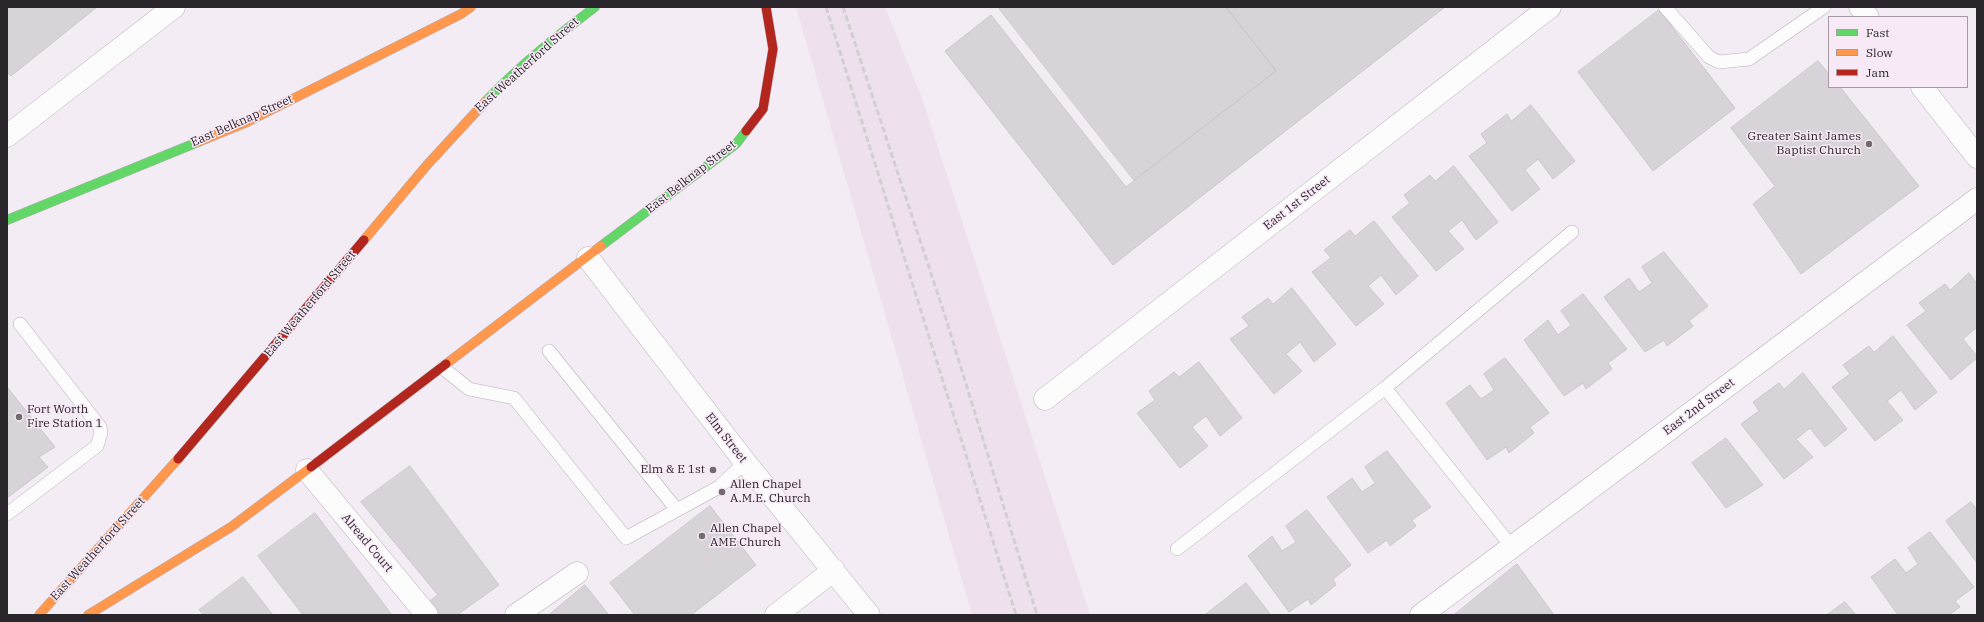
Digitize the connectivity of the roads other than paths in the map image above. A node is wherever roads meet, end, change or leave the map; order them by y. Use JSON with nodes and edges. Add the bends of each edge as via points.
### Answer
{"nodes":[{"id":1,"x":174,"y":7,"type":"edge"},
{"id":2,"x":471,"y":7,"type":"edge"},
{"id":3,"x":595,"y":7,"type":"edge"},
{"id":4,"x":766,"y":7,"type":"edge"},
{"id":5,"x":1550,"y":7,"type":"edge"},
{"id":6,"x":1665,"y":7,"type":"edge"},
{"id":7,"x":1824,"y":7,"type":"edge"},
{"id":8,"x":1860,"y":7,"type":"edge"},
{"id":9,"x":1867,"y":16,"type":"edge"},
{"id":10,"x":1923,"y":88,"type":"edge"},
{"id":11,"x":7,"y":136,"type":"edge"},
{"id":12,"x":1977,"y":157,"type":"edge"},
{"id":13,"x":1977,"y":199,"type":"edge"},
{"id":14,"x":7,"y":220,"type":"edge"},
{"id":15,"x":1572,"y":232,"type":"dead end"},
{"id":16,"x":588,"y":258,"type":"junction"},
{"id":17,"x":20,"y":324,"type":"dead end"},
{"id":18,"x":549,"y":351,"type":"dead end"},
{"id":19,"x":442,"y":368,"type":"junction"},
{"id":20,"x":1385,"y":388,"type":"junction"},
{"id":21,"x":1044,"y":400,"type":"dead end"},
{"id":22,"x":745,"y":462,"type":"junction"},
{"id":23,"x":307,"y":470,"type":"junction"},
{"id":24,"x":677,"y":510,"type":"junction"},
{"id":25,"x":7,"y":514,"type":"edge"},
{"id":26,"x":1512,"y":547,"type":"junction"},
{"id":27,"x":1176,"y":549,"type":"dead end"},
{"id":28,"x":834,"y":570,"type":"junction"},
{"id":29,"x":577,"y":573,"type":"dead end"},
{"id":30,"x":39,"y":615,"type":"edge"},
{"id":31,"x":88,"y":615,"type":"edge"},
{"id":32,"x":427,"y":615,"type":"edge"},
{"id":33,"x":516,"y":615,"type":"edge"},
{"id":34,"x":776,"y":615,"type":"edge"},
{"id":35,"x":869,"y":615,"type":"edge"},
{"id":36,"x":1421,"y":615,"type":"edge"}],
"edges":[{"from":1,"to":11,"type":"street"},
{"from":2,"to":14,"type":"main road","name":"East Belknap Street","via":[[462,14],[247,122]]},
{"from":3,"to":30,"type":"main road","name":"East Weatherford Street","via":[[566,27],[468,118],[221,410]]},
{"from":4,"to":16,"type":"main road","name":"East Belknap Street","via":[[773,49],[763,109],[736,144]]},
{"from":5,"to":21,"type":"street","name":"East 1st Street"},
{"from":6,"to":7,"type":"lane","via":[[1709,57],[1719,62],[1749,59]]},
{"from":8,"to":9,"type":"street"},
{"from":10,"to":12,"type":"street"},
{"from":13,"to":26,"type":"street","name":"East 2nd Street"},
{"from":15,"to":20,"type":"lane"},
{"from":16,"to":19,"type":"main road"},
{"from":16,"to":22,"type":"street","name":"Elm Street"},
{"from":17,"to":25,"type":"lane","via":[[92,416],[101,433],[97,446]]},
{"from":18,"to":24,"type":"lane"},
{"from":19,"to":23,"type":"main road"},
{"from":19,"to":24,"type":"lane","via":[[469,389],[514,398],[626,538]]},
{"from":20,"to":26,"type":"lane"},
{"from":20,"to":27,"type":"lane"},
{"from":22,"to":24,"type":"lane","via":[[719,487]]},
{"from":22,"to":28,"type":"street","name":"Elm Street"},
{"from":23,"to":31,"type":"main road","via":[[231,527]]},
{"from":23,"to":32,"type":"street","name":"Alread Court"},
{"from":26,"to":36,"type":"street","name":"East 2nd Street"},
{"from":28,"to":34,"type":"street"},
{"from":28,"to":35,"type":"street","name":"Elm Street"},
{"from":29,"to":33,"type":"street"}]}
